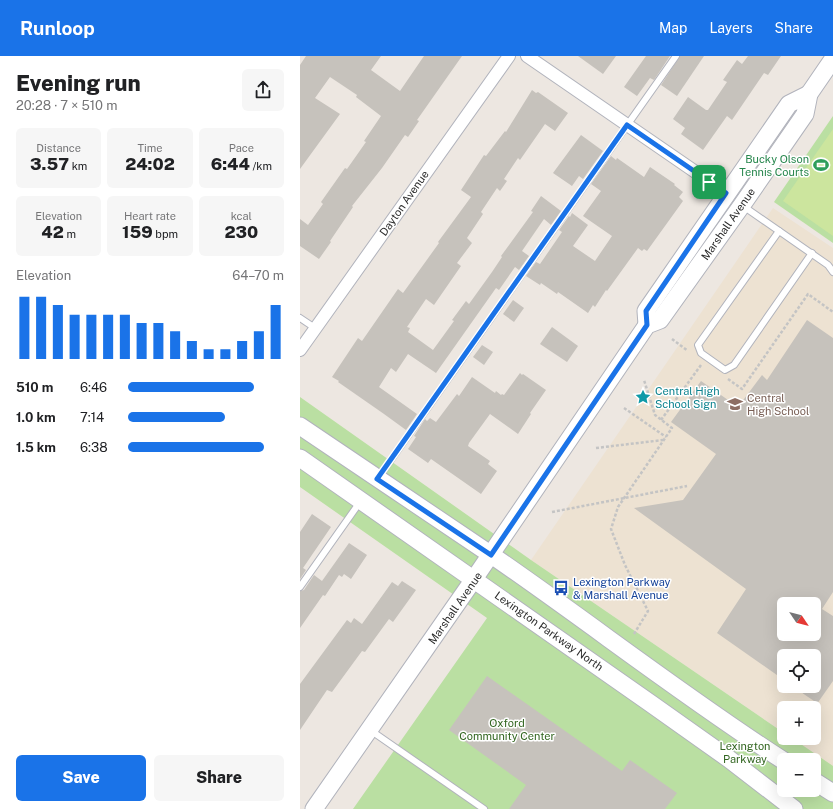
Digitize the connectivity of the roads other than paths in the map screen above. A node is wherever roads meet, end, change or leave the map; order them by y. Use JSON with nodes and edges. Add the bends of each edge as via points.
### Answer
{"nodes":[{"id":1,"x":508,"y":56,"type":"edge"},
{"id":2,"x":527,"y":56,"type":"edge"},
{"id":3,"x":676,"y":56,"type":"edge"},
{"id":4,"x":833,"y":59,"type":"edge"},
{"id":5,"x":809,"y":94,"type":"junction"},
{"id":6,"x":627,"y":125,"type":"junction"},
{"id":7,"x":726,"y":193,"type":"junction"},
{"id":8,"x":742,"y":205,"type":"junction"},
{"id":9,"x":778,"y":231,"type":"junction"},
{"id":10,"x":812,"y":253,"type":"junction"},
{"id":11,"x":833,"y":272,"type":"edge"},
{"id":12,"x":300,"y":318,"type":"edge"},
{"id":13,"x":647,"y":325,"type":"junction"},
{"id":14,"x":315,"y":328,"type":"junction"},
{"id":15,"x":300,"y":350,"type":"edge"},
{"id":16,"x":300,"y":426,"type":"edge"},
{"id":17,"x":300,"y":458,"type":"edge"},
{"id":18,"x":377,"y":479,"type":"junction"},
{"id":19,"x":361,"y":501,"type":"junction"},
{"id":20,"x":491,"y":555,"type":"junction"},
{"id":21,"x":474,"y":579,"type":"junction"},
{"id":22,"x":300,"y":587,"type":"edge"},
{"id":23,"x":370,"y":730,"type":"junction"},
{"id":24,"x":777,"y":756,"type":"edge"},
{"id":25,"x":821,"y":785,"type":"edge"},
{"id":26,"x":833,"y":793,"type":"edge"},
{"id":27,"x":314,"y":809,"type":"edge"},
{"id":28,"x":484,"y":809,"type":"edge"},
{"id":29,"x":794,"y":809,"type":"edge"}],
"edges":[{"from":1,"to":14,"type":"street","name":"Dayton Avenue"},
{"from":2,"to":6,"type":"street"},
{"from":3,"to":6,"type":"lane"},
{"from":4,"to":5,"type":"main road","name":"Marshall Avenue"},
{"from":5,"to":7,"type":"main road","name":"Marshall Avenue","via":[[789,104]]},
{"from":5,"to":8,"type":"main road","name":"Marshall Avenue","via":[[805,114]]},
{"from":6,"to":7,"type":"street"},
{"from":6,"to":18,"type":"lane"},
{"from":7,"to":13,"type":"main road","name":"Marshall Avenue","via":[[646,311]]},
{"from":8,"to":9,"type":"lane"},
{"from":8,"to":13,"type":"main road","name":"Marshall Avenue","via":[[660,320]]},
{"from":9,"to":10,"type":"lane"},
{"from":9,"to":10,"type":"lane","via":[[698,344],[701,353],[725,370],[734,365]]},
{"from":10,"to":11,"type":"lane"},
{"from":12,"to":14,"type":"lane"},
{"from":13,"to":20,"type":"main road","name":"Marshall Avenue"},
{"from":14,"to":15,"type":"street","name":"Dayton Avenue"},
{"from":16,"to":18,"type":"main road"},
{"from":17,"to":19,"type":"main road","name":"Lexington Parkway North"},
{"from":18,"to":20,"type":"main road"},
{"from":19,"to":21,"type":"main road","name":"Lexington Parkway North"},
{"from":19,"to":22,"type":"lane"},
{"from":20,"to":21,"type":"main road","name":"Marshall Avenue"},
{"from":20,"to":24,"type":"main road"},
{"from":21,"to":23,"type":"main road","name":"Marshall Avenue"},
{"from":21,"to":29,"type":"main road","name":"Lexington Parkway North","via":[[729,759]]},
{"from":23,"to":27,"type":"main road","name":"Marshall Avenue"},
{"from":23,"to":28,"type":"lane"},
{"from":25,"to":26,"type":"main road"}]}
